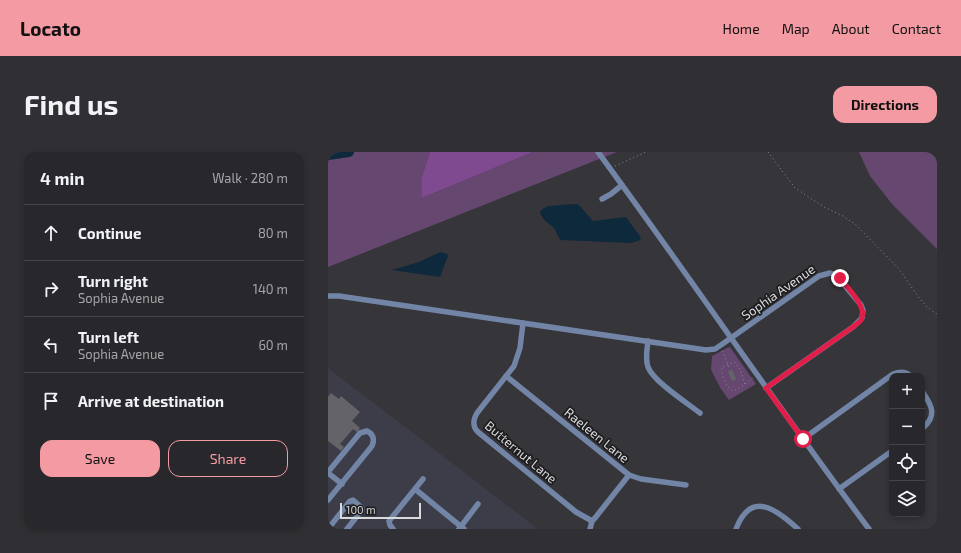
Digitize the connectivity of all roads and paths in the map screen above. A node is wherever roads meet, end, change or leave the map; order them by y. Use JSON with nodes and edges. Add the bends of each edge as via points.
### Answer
{"nodes":[{"id":1,"x":598,"y":152,"type":"edge"},
{"id":2,"x":646,"y":152,"type":"edge"},
{"id":3,"x":768,"y":152,"type":"edge"},
{"id":4,"x":610,"y":169,"type":"junction"},
{"id":5,"x":622,"y":185,"type":"junction"},
{"id":6,"x":602,"y":199,"type":"dead end"},
{"id":7,"x":328,"y":296,"type":"edge"},
{"id":8,"x":937,"y":314,"type":"edge"},
{"id":9,"x":523,"y":323,"type":"junction"},
{"id":10,"x":732,"y":338,"type":"junction"},
{"id":11,"x":648,"y":342,"type":"junction"},
{"id":12,"x":719,"y":346,"type":"junction"},
{"id":13,"x":728,"y":364,"type":"junction"},
{"id":14,"x":730,"y":368,"type":"dead end"},
{"id":15,"x":896,"y":373,"type":"edge"},
{"id":16,"x":906,"y":373,"type":"edge"},
{"id":17,"x":506,"y":376,"type":"junction"},
{"id":18,"x":757,"y":376,"type":"junction"},
{"id":19,"x":889,"y":377,"type":"edge"},
{"id":20,"x":745,"y":384,"type":"junction"},
{"id":21,"x":766,"y":388,"type":"junction"},
{"id":22,"x":925,"y":395,"type":"edge"},
{"id":23,"x":700,"y":413,"type":"dead end"},
{"id":24,"x":925,"y":426,"type":"edge"},
{"id":25,"x":803,"y":439,"type":"junction"},
{"id":26,"x":889,"y":453,"type":"edge"},
{"id":27,"x":328,"y":473,"type":"edge"},
{"id":28,"x":629,"y":475,"type":"junction"},
{"id":29,"x":423,"y":479,"type":"dead end"},
{"id":30,"x":342,"y":484,"type":"junction"},
{"id":31,"x":686,"y":485,"type":"dead end"},
{"id":32,"x":415,"y":489,"type":"junction"},
{"id":33,"x":839,"y":489,"type":"junction"},
{"id":34,"x":328,"y":500,"type":"edge"},
{"id":35,"x":478,"y":504,"type":"dead end"},
{"id":36,"x":592,"y":521,"type":"junction"},
{"id":37,"x":461,"y":528,"type":"edge"},
{"id":38,"x":328,"y":529,"type":"edge"},
{"id":39,"x":347,"y":529,"type":"edge"},
{"id":40,"x":393,"y":529,"type":"edge"},
{"id":41,"x":590,"y":529,"type":"edge"},
{"id":42,"x":736,"y":529,"type":"edge"},
{"id":43,"x":798,"y":529,"type":"edge"},
{"id":44,"x":869,"y":529,"type":"edge"}],
"edges":[{"from":1,"to":4,"type":"street"},
{"from":2,"to":4,"type":"path"},
{"from":3,"to":8,"type":"path","via":[[795,188],[856,224],[899,269],[918,298]]},
{"from":4,"to":5,"type":"street"},
{"from":5,"to":6,"type":"street"},
{"from":5,"to":10,"type":"street"},
{"from":7,"to":9,"type":"street"},
{"from":9,"to":11,"type":"street"},
{"from":9,"to":17,"type":"street","name":"Butternut Lane","via":[[516,362]]},
{"from":10,"to":12,"type":"street"},
{"from":10,"to":18,"type":"street"},
{"from":10,"to":21,"type":"street","name":"Sophia Avenue","via":[[815,278],[827,273],[833,273],[840,278],[861,305],[863,314],[858,323]]},
{"from":11,"to":12,"type":"street","via":[[706,350]]},
{"from":11,"to":23,"type":"street","via":[[646,360],[651,373]]},
{"from":12,"to":13,"type":"path"},
{"from":13,"to":14,"type":"path"},
{"from":13,"to":20,"type":"path","via":[[736,363]]},
{"from":13,"to":20,"type":"path","via":[[721,368],[729,388],[733,391]]},
{"from":15,"to":16,"type":"street"},
{"from":17,"to":28,"type":"street","name":"Raeleen Lane"},
{"from":17,"to":36,"type":"street","name":"Butternut Lane","via":[[477,413],[474,421],[475,430],[576,512]]},
{"from":18,"to":20,"type":"path"},
{"from":18,"to":21,"type":"street"},
{"from":19,"to":25,"type":"street"},
{"from":21,"to":25,"type":"street"},
{"from":22,"to":24,"type":"street","via":[[934,411],[932,420]]},
{"from":25,"to":33,"type":"street"},
{"from":26,"to":33,"type":"street"},
{"from":27,"to":30,"type":"street"},
{"from":27,"to":30,"type":"street","via":[[360,433],[370,433],[374,438],[372,446]]},
{"from":28,"to":31,"type":"street","name":"Raeleen Lane"},
{"from":28,"to":36,"type":"street"},
{"from":29,"to":32,"type":"street"},
{"from":30,"to":34,"type":"street"},
{"from":32,"to":37,"type":"street"},
{"from":32,"to":40,"type":"street","via":[[390,521]]},
{"from":33,"to":44,"type":"street"},
{"from":35,"to":37,"type":"street"},
{"from":36,"to":41,"type":"street"},
{"from":38,"to":39,"type":"street","via":[[353,500],[362,510]]},
{"from":42,"to":43,"type":"street","via":[[748,510],[761,506],[774,510]]}]}
